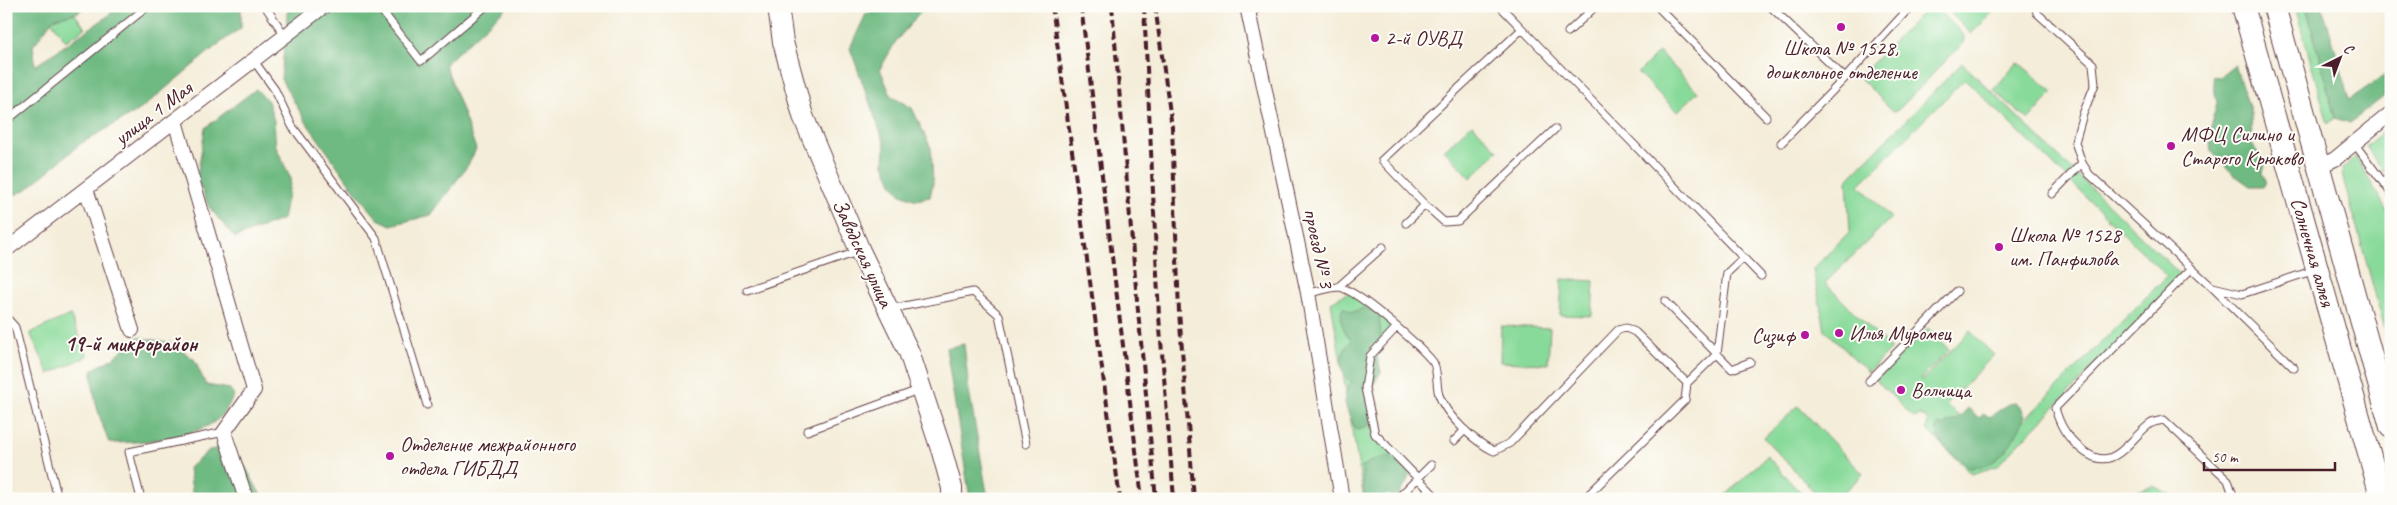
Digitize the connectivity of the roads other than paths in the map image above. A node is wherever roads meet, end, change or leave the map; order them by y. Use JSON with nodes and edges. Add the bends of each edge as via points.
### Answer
{"nodes":[{"id":1,"x":148,"y":6,"type":"edge"},
{"id":2,"x":265,"y":6,"type":"edge"},
{"id":3,"x":324,"y":6,"type":"edge"},
{"id":4,"x":378,"y":6,"type":"edge"},
{"id":5,"x":486,"y":6,"type":"edge"},
{"id":6,"x":778,"y":6,"type":"edge"},
{"id":7,"x":1261,"y":6,"type":"edge"},
{"id":8,"x":1500,"y":6,"type":"edge"},
{"id":9,"x":1596,"y":6,"type":"edge"},
{"id":10,"x":1657,"y":6,"type":"edge"},
{"id":11,"x":1770,"y":6,"type":"edge"},
{"id":12,"x":1911,"y":6,"type":"edge"},
{"id":13,"x":2034,"y":6,"type":"edge"},
{"id":14,"x":2243,"y":6,"type":"edge"},
{"id":15,"x":2274,"y":6,"type":"edge"},
{"id":16,"x":1248,"y":10,"type":"edge"},
{"id":17,"x":1522,"y":29,"type":"junction"},
{"id":18,"x":1568,"y":32,"type":"dead end"},
{"id":19,"x":286,"y":37,"type":"junction"},
{"id":20,"x":254,"y":61,"type":"junction"},
{"id":21,"x":1845,"y":78,"type":"junction"},
{"id":22,"x":6,"y":113,"type":"edge"},
{"id":23,"x":17,"y":113,"type":"junction"},
{"id":24,"x":2391,"y":113,"type":"edge"},
{"id":25,"x":1766,"y":117,"type":"dead end"},
{"id":26,"x":175,"y":121,"type":"junction"},
{"id":27,"x":6,"y":122,"type":"edge"},
{"id":28,"x":1555,"y":129,"type":"dead end"},
{"id":29,"x":1781,"y":142,"type":"dead end"},
{"id":30,"x":2354,"y":143,"type":"junction"},
{"id":31,"x":2082,"y":163,"type":"junction"},
{"id":32,"x":2318,"y":166,"type":"junction"},
{"id":33,"x":86,"y":189,"type":"junction"},
{"id":34,"x":2391,"y":193,"type":"edge"},
{"id":35,"x":2052,"y":194,"type":"dead end"},
{"id":36,"x":1425,"y":206,"type":"junction"},
{"id":37,"x":1406,"y":223,"type":"dead end"},
{"id":38,"x":1383,"y":247,"type":"dead end"},
{"id":39,"x":6,"y":250,"type":"edge"},
{"id":40,"x":860,"y":251,"type":"junction"},
{"id":41,"x":1744,"y":258,"type":"junction"},
{"id":42,"x":2191,"y":269,"type":"junction"},
{"id":43,"x":2318,"y":269,"type":"junction"},
{"id":44,"x":1761,"y":276,"type":"dead end"},
{"id":45,"x":1338,"y":287,"type":"junction"},
{"id":46,"x":2212,"y":287,"type":"junction"},
{"id":47,"x":747,"y":290,"type":"dead end"},
{"id":48,"x":1957,"y":291,"type":"dead end"},
{"id":49,"x":1308,"y":293,"type":"junction"},
{"id":50,"x":1665,"y":301,"type":"dead end"},
{"id":51,"x":889,"y":309,"type":"junction"},
{"id":52,"x":6,"y":317,"type":"edge"},
{"id":53,"x":1396,"y":328,"type":"junction"},
{"id":54,"x":132,"y":330,"type":"dead end"},
{"id":55,"x":1717,"y":354,"type":"junction"},
{"id":56,"x":1750,"y":362,"type":"dead end"},
{"id":57,"x":2294,"y":368,"type":"dead end"},
{"id":58,"x":1869,"y":381,"type":"dead end"},
{"id":59,"x":1687,"y":383,"type":"junction"},
{"id":60,"x":921,"y":389,"type":"junction"},
{"id":61,"x":427,"y":405,"type":"dead end"},
{"id":62,"x":2391,"y":427,"type":"edge"},
{"id":63,"x":1465,"y":430,"type":"junction"},
{"id":64,"x":807,"y":431,"type":"dead end"},
{"id":65,"x":224,"y":432,"type":"junction"},
{"id":66,"x":1454,"y":441,"type":"dead end"},
{"id":67,"x":1026,"y":444,"type":"dead end"},
{"id":68,"x":1431,"y":465,"type":"dead end"},
{"id":69,"x":1418,"y":478,"type":"junction"},
{"id":70,"x":1406,"y":491,"type":"junction"},
{"id":71,"x":58,"y":499,"type":"edge"},
{"id":72,"x":141,"y":499,"type":"edge"},
{"id":73,"x":246,"y":499,"type":"edge"},
{"id":74,"x":952,"y":499,"type":"edge"},
{"id":75,"x":1342,"y":499,"type":"edge"},
{"id":76,"x":1397,"y":499,"type":"edge"},
{"id":77,"x":1414,"y":499,"type":"edge"},
{"id":78,"x":1438,"y":499,"type":"edge"},
{"id":79,"x":1584,"y":499,"type":"edge"},
{"id":80,"x":2230,"y":499,"type":"edge"},
{"id":81,"x":2382,"y":499,"type":"edge"}],
"edges":[{"from":1,"to":23,"type":"lane"},
{"from":2,"to":19,"type":"lane"},
{"from":3,"to":19,"type":"street","name":"улица 1 Мая"},
{"from":4,"to":5,"type":"lane","via":[[421,61]]},
{"from":6,"to":40,"type":"main road","name":"Заводская улица","via":[[783,42],[803,116]]},
{"from":7,"to":16,"type":"lane"},
{"from":8,"to":17,"type":"lane"},
{"from":9,"to":18,"type":"lane"},
{"from":10,"to":25,"type":"lane"},
{"from":11,"to":21,"type":"lane"},
{"from":12,"to":21,"type":"lane"},
{"from":13,"to":31,"type":"lane","via":[[2037,13],[2093,64],[2095,84],[2082,114],[2075,142]]},
{"from":14,"to":43,"type":"main road","name":"Солнечная аллея"},
{"from":15,"to":32,"type":"main road","name":"Солнечная аллея"},
{"from":16,"to":49,"type":"street","name":"проезд № 3"},
{"from":17,"to":36,"type":"lane","via":[[1382,160]]},
{"from":17,"to":41,"type":"lane"},
{"from":19,"to":20,"type":"street","name":"улица 1 Мая"},
{"from":20,"to":26,"type":"street","name":"улица 1 Мая"},
{"from":20,"to":61,"type":"lane","via":[[275,90],[292,126],[376,238]]},
{"from":21,"to":29,"type":"lane"},
{"from":22,"to":23,"type":"lane"},
{"from":23,"to":27,"type":"lane"},
{"from":24,"to":30,"type":"street"},
{"from":26,"to":33,"type":"street","name":"улица 1 Мая"},
{"from":26,"to":65,"type":"street","via":[[254,390]]},
{"from":28,"to":36,"type":"lane","via":[[1458,220],[1444,222]]},
{"from":30,"to":32,"type":"street","via":[[2335,159]]},
{"from":30,"to":34,"type":"lane"},
{"from":31,"to":35,"type":"lane"},
{"from":31,"to":42,"type":"lane","via":[[2089,174]]},
{"from":32,"to":62,"type":"main road","name":"Солнечная аллея"},
{"from":33,"to":39,"type":"street","name":"улица 1 Мая"},
{"from":33,"to":54,"type":"street"},
{"from":36,"to":37,"type":"lane"},
{"from":38,"to":45,"type":"lane"},
{"from":40,"to":47,"type":"lane"},
{"from":40,"to":51,"type":"main road","name":"Заводская улица"},
{"from":41,"to":44,"type":"lane"},
{"from":41,"to":55,"type":"lane","via":[[1727,274]]},
{"from":42,"to":46,"type":"lane"},
{"from":42,"to":80,"type":"lane","via":[[2055,408],[2060,426],[2072,442],[2091,458],[2106,459],[2120,454],[2151,423],[2164,420],[2228,480],[2232,492]]},
{"from":43,"to":46,"type":"lane","via":[[2242,294]]},
{"from":43,"to":81,"type":"main road","name":"Солнечная аллея"},
{"from":45,"to":49,"type":"lane"},
{"from":45,"to":53,"type":"lane","via":[[1362,298]]},
{"from":46,"to":57,"type":"lane"},
{"from":48,"to":58,"type":"lane"},
{"from":49,"to":75,"type":"street","name":"проезд № 3"},
{"from":50,"to":55,"type":"lane"},
{"from":51,"to":60,"type":"main road","name":"Заводская улица","via":[[909,352]]},
{"from":51,"to":67,"type":"lane","via":[[973,292],[999,315]]},
{"from":52,"to":71,"type":"lane","via":[[14,327]]},
{"from":53,"to":63,"type":"lane","via":[[1434,363],[1439,397]]},
{"from":53,"to":69,"type":"lane","via":[[1370,356],[1365,388],[1376,434]]},
{"from":55,"to":56,"type":"lane","via":[[1732,369]]},
{"from":55,"to":59,"type":"lane"},
{"from":59,"to":63,"type":"lane","via":[[1635,332],[1626,328],[1618,330],[1510,443],[1494,451],[1481,445]]},
{"from":59,"to":79,"type":"lane","via":[[1685,400]]},
{"from":60,"to":64,"type":"lane"},
{"from":60,"to":74,"type":"main road","name":"Заводская улица","via":[[952,488]]},
{"from":63,"to":66,"type":"lane"},
{"from":65,"to":72,"type":"lane","via":[[129,452]]},
{"from":65,"to":73,"type":"street"},
{"from":68,"to":69,"type":"lane"},
{"from":69,"to":70,"type":"lane"},
{"from":69,"to":78,"type":"lane"},
{"from":70,"to":76,"type":"lane"},
{"from":70,"to":77,"type":"lane"}]}
